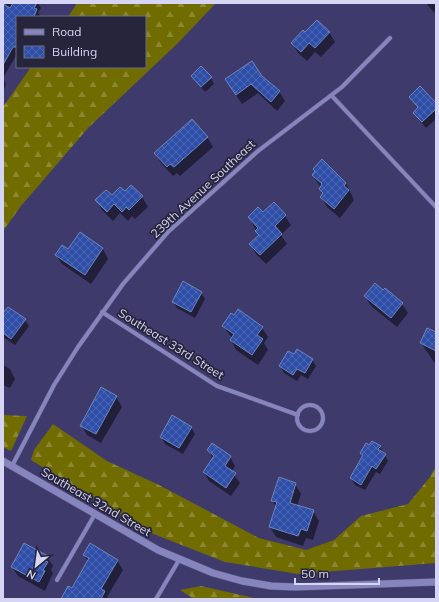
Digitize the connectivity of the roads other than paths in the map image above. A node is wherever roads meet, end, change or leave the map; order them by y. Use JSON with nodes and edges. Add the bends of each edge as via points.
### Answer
{"nodes":[{"id":1,"x":390,"y":38,"type":"dead end"},
{"id":2,"x":332,"y":96,"type":"junction"},
{"id":3,"x":436,"y":207,"type":"edge"},
{"id":4,"x":102,"y":312,"type":"junction"},
{"id":5,"x":298,"y":416,"type":"junction"},
{"id":6,"x":3,"y":461,"type":"edge"},
{"id":7,"x":12,"y":466,"type":"junction"},
{"id":8,"x":94,"y":514,"type":"junction"},
{"id":9,"x":179,"y":560,"type":"junction"},
{"id":10,"x":57,"y":580,"type":"dead end"},
{"id":11,"x":436,"y":582,"type":"edge"},
{"id":12,"x":156,"y":599,"type":"edge"}],
"edges":[{"from":1,"to":2,"type":"street","name":"239th Avenue Southeast"},
{"from":2,"to":3,"type":"street"},
{"from":2,"to":4,"type":"street","name":"239th Avenue Southeast","via":[[258,151],[168,232]]},
{"from":4,"to":5,"type":"street","name":"Southeast 33rd Street","via":[[217,386]]},
{"from":4,"to":7,"type":"street","name":"239th Avenue Southeast","via":[[54,385]]},
{"from":5,"to":5,"type":"street","via":[[299,424],[305,430],[314,431],[322,422],[322,413],[315,407],[302,408]]},
{"from":6,"to":7,"type":"street","name":"Southeast 32nd Street"},
{"from":7,"to":8,"type":"street","name":"Southeast 32nd Street"},
{"from":8,"to":9,"type":"street","name":"Southeast 32nd Street"},
{"from":8,"to":10,"type":"street"},
{"from":9,"to":11,"type":"street","name":"Southeast 32nd Street","via":[[213,573],[270,586]]},
{"from":9,"to":12,"type":"street"}]}
